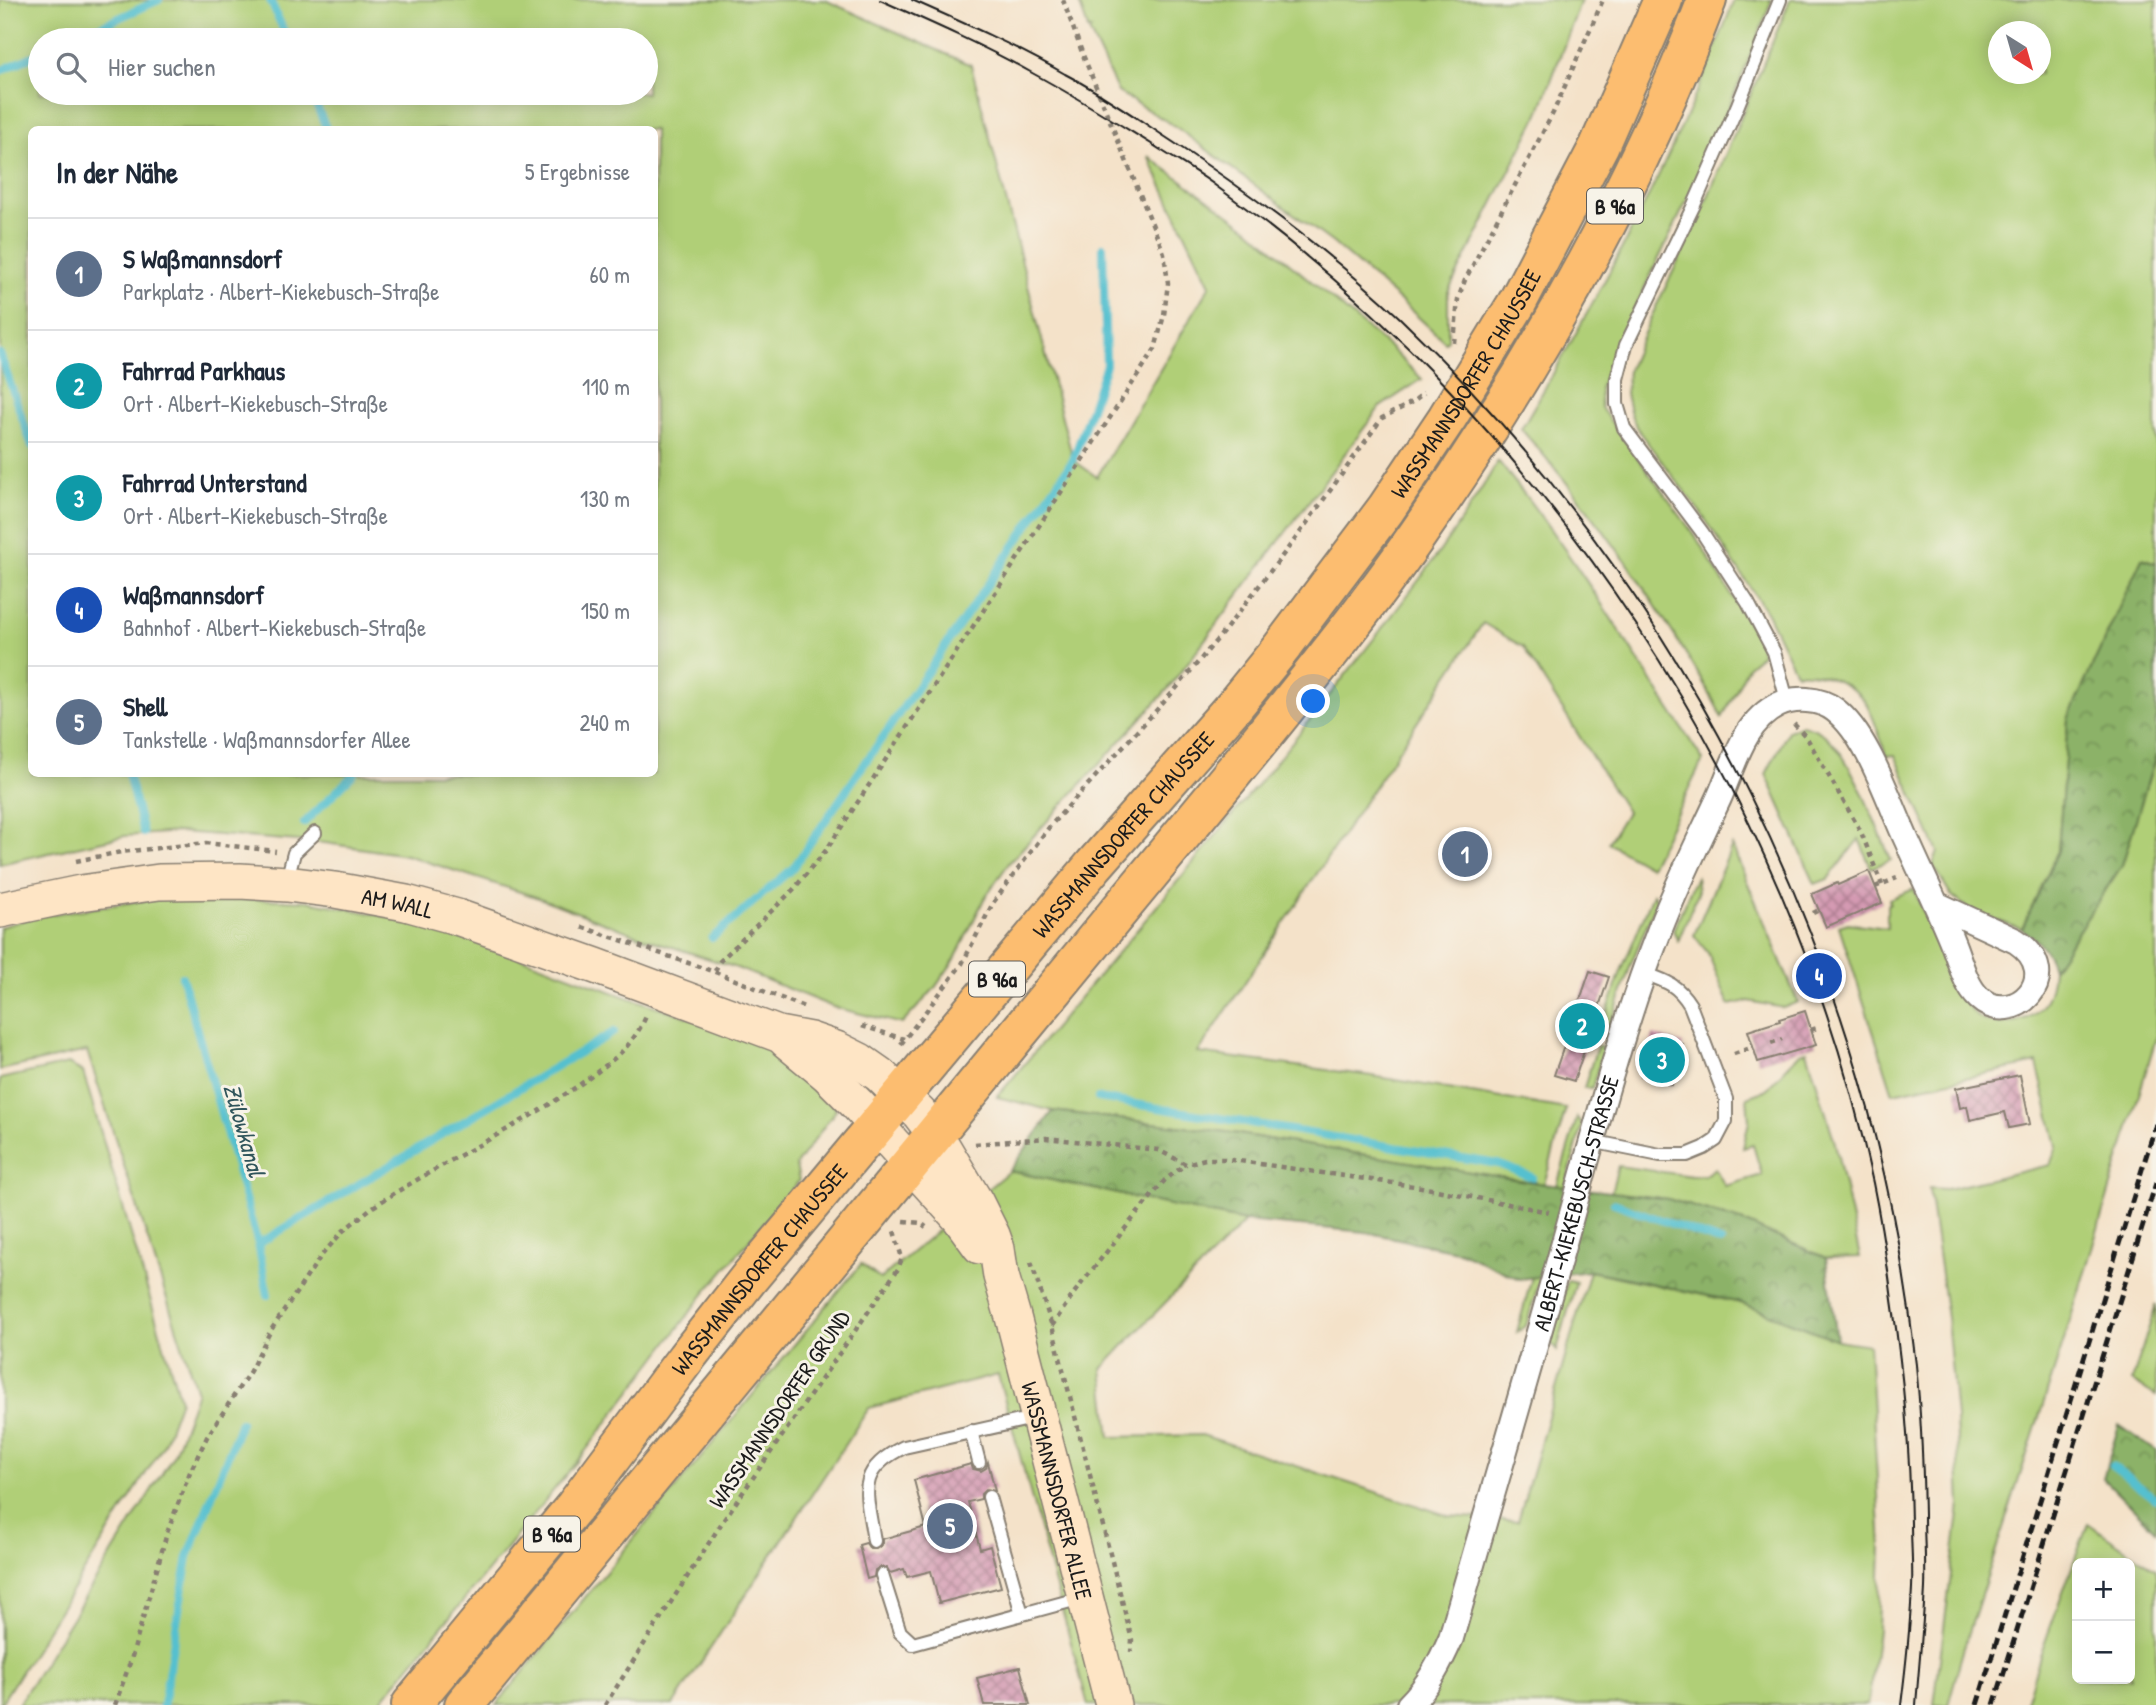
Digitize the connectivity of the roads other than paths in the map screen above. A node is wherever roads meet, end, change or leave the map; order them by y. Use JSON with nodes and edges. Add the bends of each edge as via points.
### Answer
{"nodes":[{"id":1,"x":1663,"y":0,"type":"edge"},
{"id":2,"x":1707,"y":0,"type":"edge"},
{"id":3,"x":1780,"y":0,"type":"edge"},
{"id":4,"x":1787,"y":711,"type":"junction"},
{"id":5,"x":315,"y":833,"type":"dead end"},
{"id":6,"x":286,"y":884,"type":"junction"},
{"id":7,"x":1937,"y":905,"type":"junction"},
{"id":8,"x":0,"y":910,"type":"edge"},
{"id":9,"x":1643,"y":973,"type":"junction"},
{"id":10,"x":778,"y":1034,"type":"junction"},
{"id":11,"x":901,"y":1094,"type":"junction"},
{"id":12,"x":875,"y":1125,"type":"junction"},
{"id":13,"x":1591,"y":1141,"type":"junction"},
{"id":14,"x":940,"y":1159,"type":"junction"},
{"id":15,"x":1038,"y":1416,"type":"junction"},
{"id":16,"x":971,"y":1431,"type":"junction"},
{"id":17,"x":979,"y":1462,"type":"dead end"},
{"id":18,"x":989,"y":1497,"type":"dead end"},
{"id":19,"x":874,"y":1541,"type":"dead end"},
{"id":20,"x":882,"y":1575,"type":"dead end"},
{"id":21,"x":1085,"y":1597,"type":"junction"},
{"id":22,"x":1022,"y":1614,"type":"junction"},
{"id":23,"x":411,"y":1705,"type":"edge"},
{"id":24,"x":464,"y":1705,"type":"edge"},
{"id":25,"x":1113,"y":1705,"type":"edge"},
{"id":26,"x":1409,"y":1705,"type":"edge"}],
"edges":[{"from":1,"to":11,"type":"main road","name":"WASSMANNSDORFER CHAUSSEE","number":"B 96a","via":[[1576,192],[1517,303],[1465,359],[1370,530],[1242,696]]},
{"from":2,"to":14,"type":"main road","name":"WASSMANNSDORFER CHAUSSEE","number":"B 96a","via":[[1600,236],[1474,451],[1326,658]]},
{"from":3,"to":4,"type":"lane","via":[[1693,207],[1626,345],[1617,379],[1617,404],[1624,428],[1702,532],[1748,603],[1774,652]]},
{"from":4,"to":7,"type":"street","via":[[1812,700],[1832,707],[1850,724],[1867,750]]},
{"from":4,"to":9,"type":"street","name":"ALBERT-KIEKEBUSCH-STRASSE","via":[[1766,711],[1751,726]]},
{"from":5,"to":6,"type":"lane","via":[[294,853]]},
{"from":6,"to":8,"type":"street","name":"AM WALL","via":[[159,882]]},
{"from":6,"to":10,"type":"street","name":"AM WALL","via":[[406,903],[457,917]]},
{"from":7,"to":7,"type":"street","via":[[1979,998],[1992,1006],[2008,1007],[2032,992],[2038,978],[2027,949]]},
{"from":9,"to":13,"type":"street","name":"ALBERT-KIEKEBUSCH-STRASSE"},
{"from":9,"to":13,"type":"lane","via":[[1676,986],[1690,1005],[1726,1099],[1726,1121],[1716,1140],[1687,1155],[1660,1156]]},
{"from":10,"to":11,"type":"street","name":"AM WALL","via":[[836,1049],[860,1061]]},
{"from":10,"to":12,"type":"street","name":"AM WALL","via":[[827,1074]]},
{"from":11,"to":12,"type":"main road","name":"WASSMANNSDORFER CHAUSSEE","number":"B 96a"},
{"from":11,"to":14,"type":"street","name":"AM WALL","via":[[919,1113]]},
{"from":12,"to":14,"type":"street","name":"WASSMANNSDORFER ALLEE"},
{"from":12,"to":23,"type":"main road","name":"WASSMANNSDORFER CHAUSSEE","number":"B 96a","via":[[749,1278],[575,1506]]},
{"from":13,"to":26,"type":"street","name":"ALBERT-KIEKEBUSCH-STRASSE","via":[[1451,1637],[1437,1671]]},
{"from":14,"to":15,"type":"street","name":"WASSMANNSDORFER ALLEE","via":[[959,1217],[1001,1276]]},
{"from":14,"to":24,"type":"main road","name":"WASSMANNSDORFER CHAUSSEE","number":"B 96a"},
{"from":15,"to":16,"type":"lane"},
{"from":15,"to":21,"type":"street","name":"WASSMANNSDORFER ALLEE"},
{"from":16,"to":17,"type":"lane"},
{"from":16,"to":19,"type":"lane","via":[[904,1447],[872,1469],[867,1489]]},
{"from":18,"to":22,"type":"lane"},
{"from":20,"to":22,"type":"lane","via":[[900,1632],[913,1644]]},
{"from":21,"to":22,"type":"lane"},
{"from":21,"to":25,"type":"street","name":"WASSMANNSDORFER ALLEE"}]}
